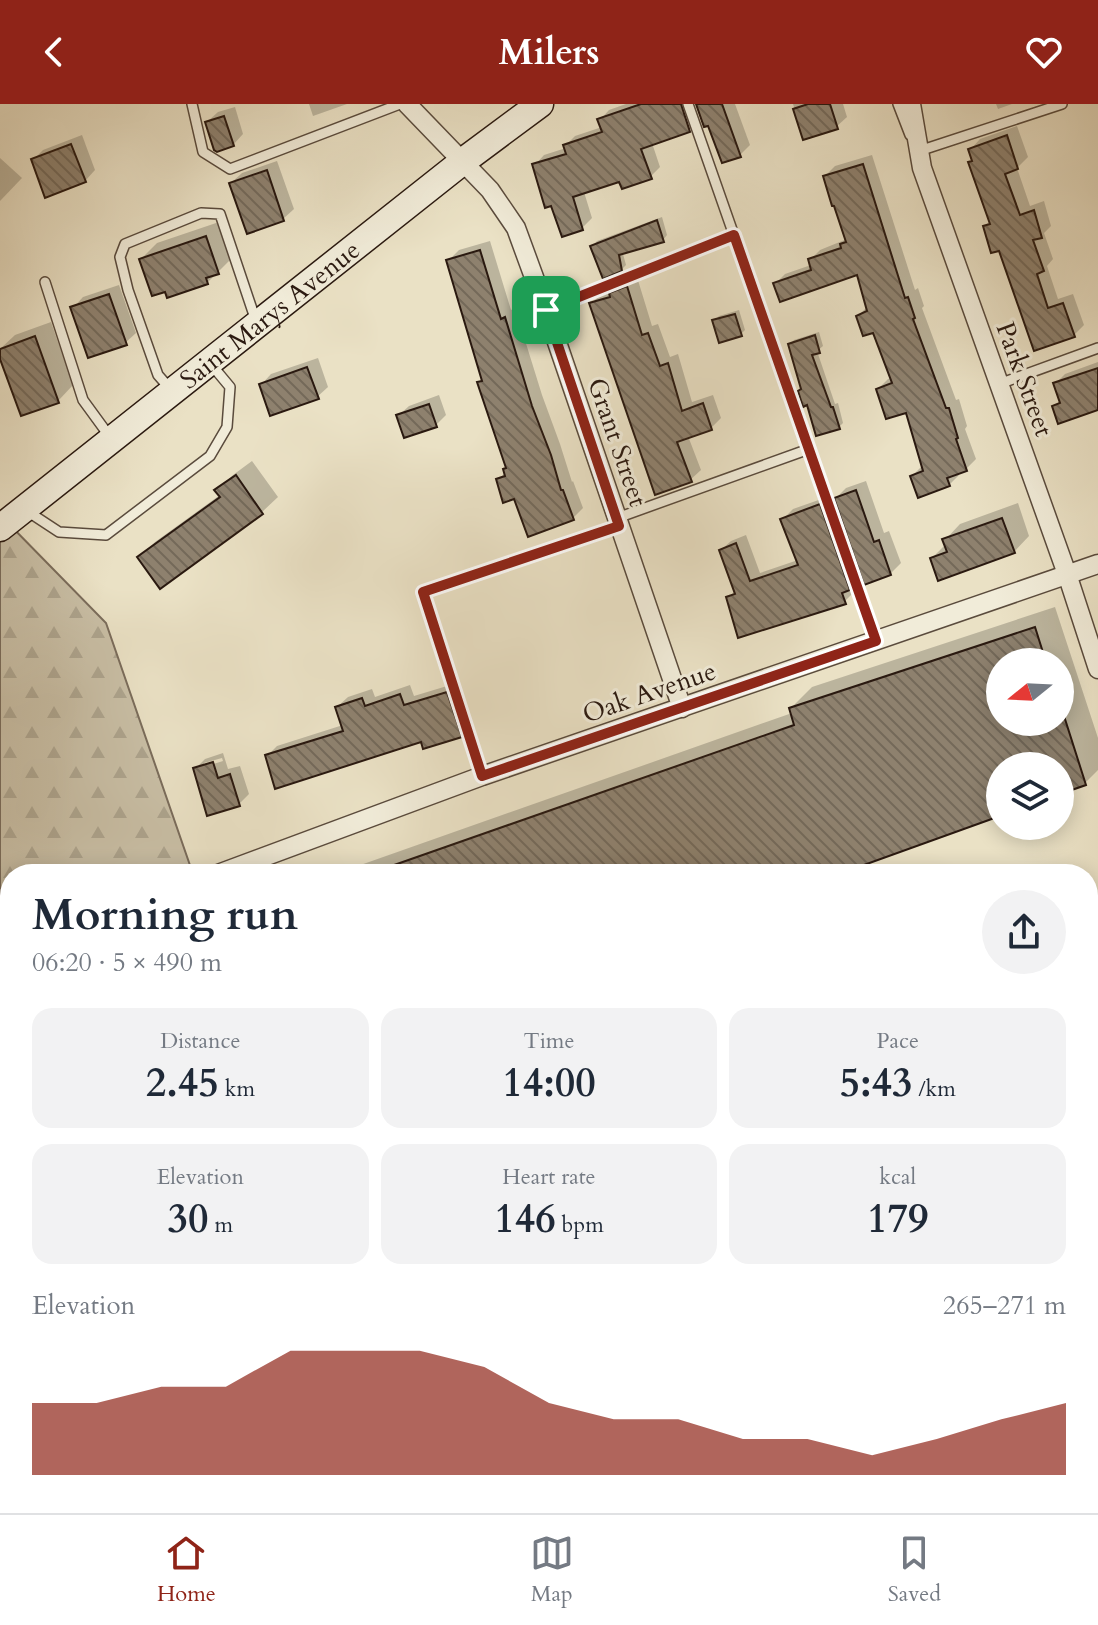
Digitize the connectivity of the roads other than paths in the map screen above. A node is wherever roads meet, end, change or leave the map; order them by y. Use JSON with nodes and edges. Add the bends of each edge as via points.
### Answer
{"nodes":[{"id":1,"x":192,"y":104,"type":"edge"},
{"id":2,"x":400,"y":104,"type":"edge"},
{"id":3,"x":407,"y":104,"type":"edge"},
{"id":4,"x":540,"y":104,"type":"edge"},
{"id":5,"x":688,"y":104,"type":"edge"},
{"id":6,"x":898,"y":104,"type":"edge"},
{"id":7,"x":911,"y":104,"type":"edge"},
{"id":8,"x":1062,"y":104,"type":"edge"},
{"id":9,"x":921,"y":160,"type":"junction"},
{"id":10,"x":462,"y":162,"type":"junction"},
{"id":11,"x":734,"y":235,"type":"junction"},
{"id":12,"x":45,"y":282,"type":"dead end"},
{"id":13,"x":546,"y":310,"type":"junction"},
{"id":14,"x":258,"y":324,"type":"junction"},
{"id":15,"x":1098,"y":348,"type":"edge"},
{"id":16,"x":209,"y":363,"type":"junction"},
{"id":17,"x":999,"y":384,"type":"junction"},
{"id":18,"x":172,"y":392,"type":"junction"},
{"id":19,"x":112,"y":440,"type":"junction"},
{"id":20,"x":809,"y":449,"type":"junction"},
{"id":21,"x":24,"y":510,"type":"junction"},
{"id":22,"x":618,"y":522,"type":"junction"},
{"id":23,"x":0,"y":528,"type":"edge"},
{"id":24,"x":1098,"y":564,"type":"edge"},
{"id":25,"x":1067,"y":574,"type":"junction"},
{"id":26,"x":876,"y":641,"type":"junction"},
{"id":27,"x":1098,"y":669,"type":"edge"},
{"id":28,"x":682,"y":708,"type":"junction"},
{"id":29,"x":482,"y":776,"type":"junction"},
{"id":30,"x":245,"y":864,"type":"edge"}],
"edges":[{"from":1,"to":2,"type":"lane","via":[[203,152],[230,169]]},
{"from":3,"to":10,"type":"street","name":"Grant Street"},
{"from":4,"to":10,"type":"main road","name":"Saint Marys Avenue"},
{"from":5,"to":11,"type":"lane"},
{"from":6,"to":9,"type":"lane"},
{"from":7,"to":9,"type":"street","name":"Park Street"},
{"from":8,"to":9,"type":"lane"},
{"from":9,"to":17,"type":"street","name":"Park Street"},
{"from":10,"to":13,"type":"street","name":"Grant Street","via":[[516,228]]},
{"from":10,"to":14,"type":"main road","name":"Saint Marys Avenue"},
{"from":11,"to":13,"type":"lane"},
{"from":11,"to":20,"type":"lane"},
{"from":12,"to":19,"type":"lane","via":[[83,400]]},
{"from":13,"to":22,"type":"street","name":"Grant Street"},
{"from":14,"to":16,"type":"main road","name":"Saint Marys Avenue"},
{"from":14,"to":18,"type":"lane","via":[[220,214],[201,213],[125,244],[120,257],[128,290],[158,375]]},
{"from":15,"to":17,"type":"lane"},
{"from":16,"to":18,"type":"main road","name":"Saint Marys Avenue"},
{"from":16,"to":21,"type":"lane","via":[[230,387],[227,427],[210,456],[106,535],[59,532]]},
{"from":17,"to":25,"type":"street","name":"Park Street"},
{"from":18,"to":19,"type":"main road","name":"Saint Marys Avenue"},
{"from":19,"to":21,"type":"main road","name":"Saint Marys Avenue"},
{"from":20,"to":22,"type":"lane"},
{"from":20,"to":26,"type":"lane"},
{"from":21,"to":23,"type":"main road","name":"Saint Marys Avenue"},
{"from":22,"to":28,"type":"street","name":"Grant Street"},
{"from":22,"to":29,"type":"lane","via":[[423,592]]},
{"from":24,"to":25,"type":"street","name":"Oak Avenue"},
{"from":25,"to":26,"type":"street","name":"Oak Avenue"},
{"from":25,"to":27,"type":"street","name":"Park Street"},
{"from":26,"to":28,"type":"street","name":"Oak Avenue"},
{"from":28,"to":29,"type":"street","name":"Oak Avenue"},
{"from":29,"to":30,"type":"street","name":"Oak Avenue"}]}
